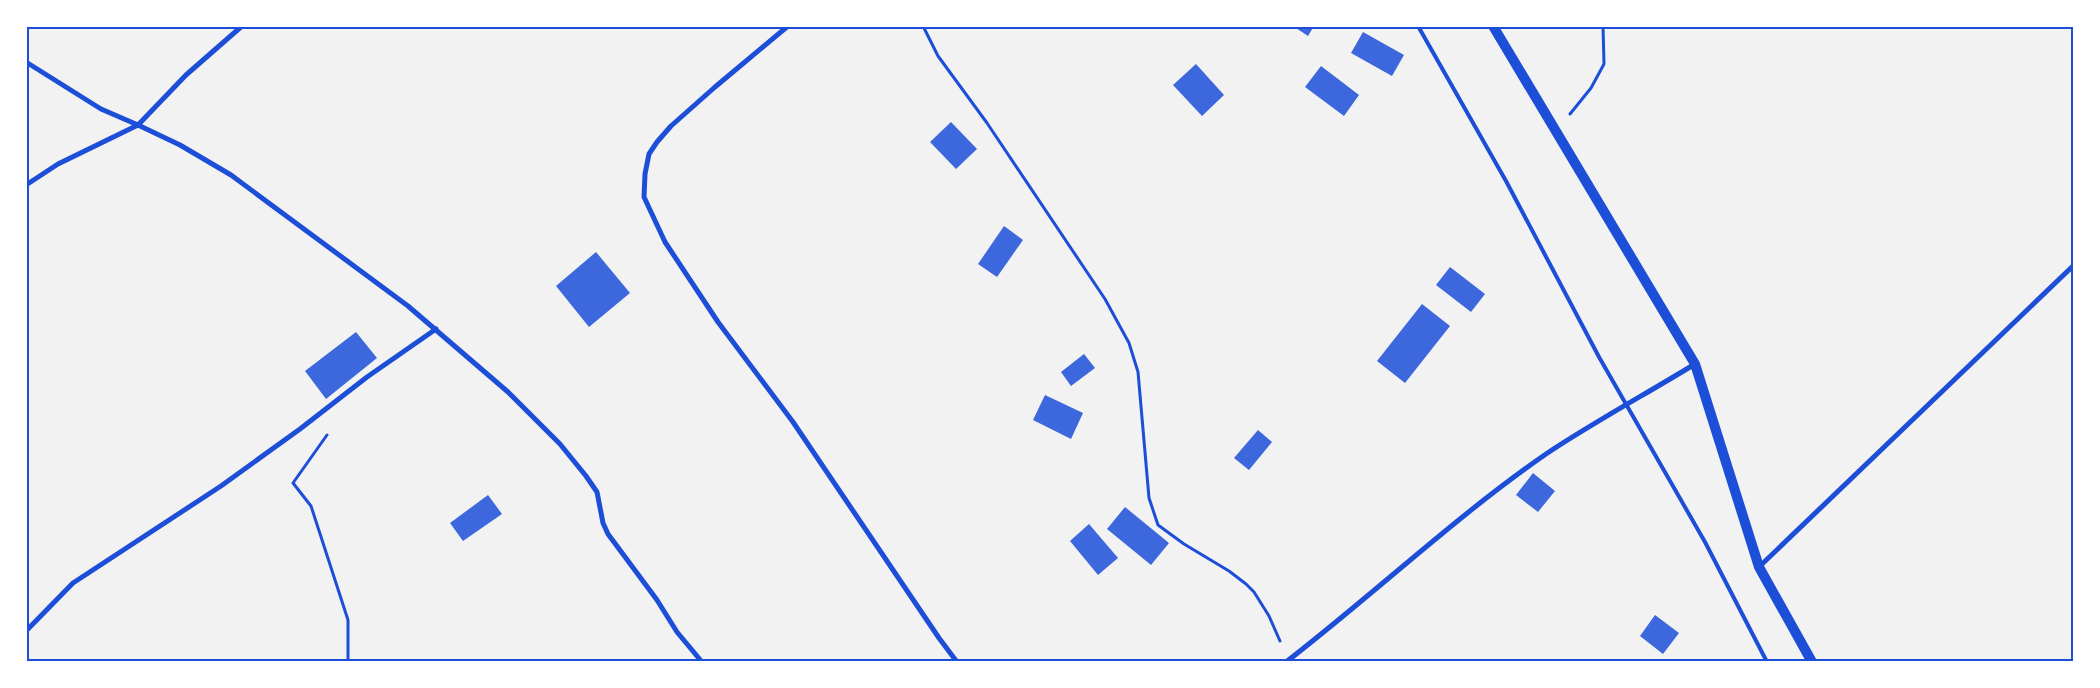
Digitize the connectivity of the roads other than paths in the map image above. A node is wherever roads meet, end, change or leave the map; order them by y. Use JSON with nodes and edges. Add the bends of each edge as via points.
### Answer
{"nodes":[{"id":1,"x":242,"y":26,"type":"edge"},
{"id":2,"x":788,"y":26,"type":"edge"},
{"id":3,"x":1418,"y":26,"type":"edge"},
{"id":4,"x":1493,"y":26,"type":"edge"},
{"id":5,"x":26,"y":62,"type":"edge"},
{"id":6,"x":138,"y":124,"type":"junction"},
{"id":7,"x":26,"y":185,"type":"edge"},
{"id":8,"x":2074,"y":266,"type":"edge"},
{"id":9,"x":436,"y":329,"type":"junction"},
{"id":10,"x":1695,"y":364,"type":"junction"},
{"id":11,"x":1626,"y":405,"type":"junction"},
{"id":12,"x":1759,"y":567,"type":"junction"},
{"id":13,"x":26,"y":631,"type":"edge"},
{"id":14,"x":702,"y":662,"type":"edge"},
{"id":15,"x":957,"y":662,"type":"edge"},
{"id":16,"x":1287,"y":662,"type":"edge"},
{"id":17,"x":1767,"y":662,"type":"edge"},
{"id":18,"x":1812,"y":662,"type":"edge"}],
"edges":[{"from":1,"to":6,"type":"street","via":[[186,75]]},
{"from":2,"to":15,"type":"street","via":[[715,87],[657,142],[649,154],[644,174],[644,197],[665,242],[718,322],[793,422]]},
{"from":3,"to":11,"type":"lane","via":[[1506,181]]},
{"from":4,"to":10,"type":"main road"},
{"from":5,"to":6,"type":"street","via":[[101,110]]},
{"from":6,"to":7,"type":"street","via":[[71,157]]},
{"from":6,"to":9,"type":"street","via":[[231,175]]},
{"from":8,"to":12,"type":"street"},
{"from":9,"to":13,"type":"street","via":[[367,376],[221,486],[73,583]]},
{"from":9,"to":14,"type":"street","via":[[508,392],[560,444],[586,476],[597,492],[608,534]]},
{"from":10,"to":11,"type":"street"},
{"from":10,"to":12,"type":"main road"},
{"from":11,"to":16,"type":"street","via":[[1491,495]]},
{"from":11,"to":17,"type":"lane","via":[[1705,542]]},
{"from":12,"to":18,"type":"main road"}]}
